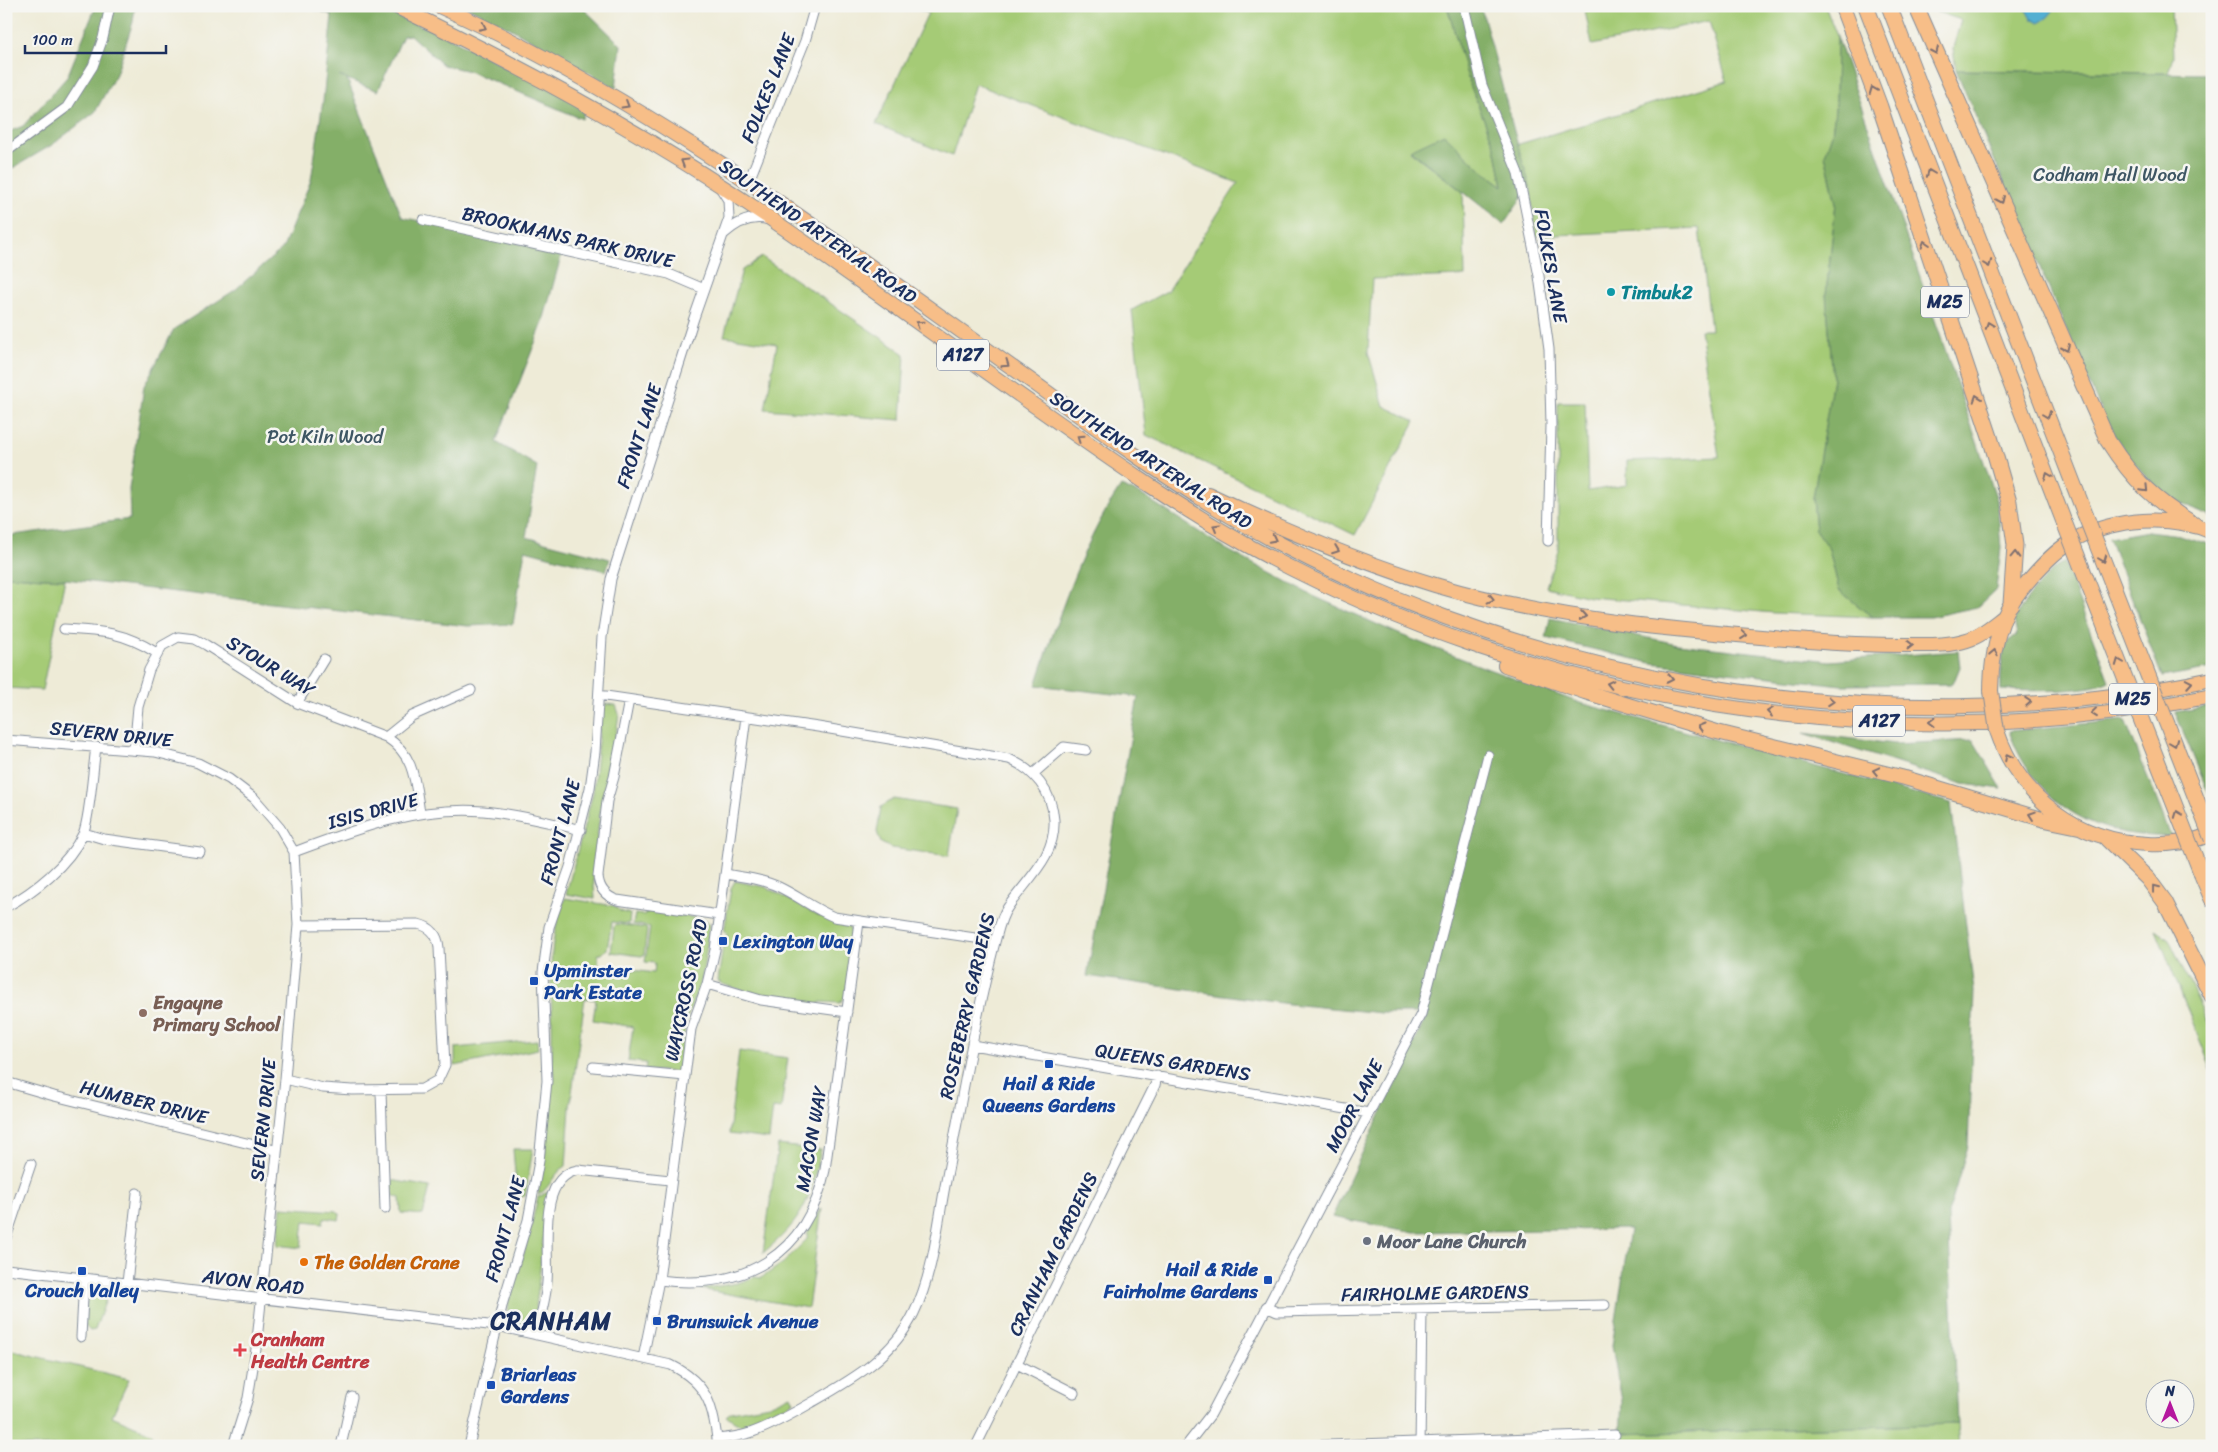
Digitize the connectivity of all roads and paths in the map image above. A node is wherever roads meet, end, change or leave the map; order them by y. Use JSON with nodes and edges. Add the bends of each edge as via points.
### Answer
{"nodes":[{"id":1,"x":110,"y":6,"type":"edge"},
{"id":2,"x":395,"y":6,"type":"edge"},
{"id":3,"x":439,"y":6,"type":"edge"},
{"id":4,"x":815,"y":6,"type":"edge"},
{"id":5,"x":1464,"y":6,"type":"edge"},
{"id":6,"x":1842,"y":6,"type":"edge"},
{"id":7,"x":1866,"y":6,"type":"edge"},
{"id":8,"x":1889,"y":6,"type":"edge"},
{"id":9,"x":1916,"y":6,"type":"edge"},
{"id":10,"x":6,"y":152,"type":"edge"},
{"id":11,"x":708,"y":177,"type":"junction"},
{"id":12,"x":746,"y":181,"type":"junction"},
{"id":13,"x":423,"y":220,"type":"dead end"},
{"id":14,"x":774,"y":221,"type":"junction"},
{"id":15,"x":724,"y":234,"type":"junction"},
{"id":16,"x":704,"y":289,"type":"junction"},
{"id":17,"x":1134,"y":454,"type":"junction"},
{"id":18,"x":2194,"y":525,"type":"junction"},
{"id":19,"x":2212,"y":532,"type":"edge"},
{"id":20,"x":1548,"y":542,"type":"dead end"},
{"id":21,"x":1247,"y":545,"type":"junction"},
{"id":22,"x":2008,"y":610,"type":"junction"},
{"id":23,"x":64,"y":630,"type":"dead end"},
{"id":24,"x":157,"y":654,"type":"junction"},
{"id":25,"x":324,"y":659,"type":"dead end"},
{"id":26,"x":2212,"y":679,"type":"edge"},
{"id":27,"x":471,"y":690,"type":"dead end"},
{"id":28,"x":599,"y":695,"type":"junction"},
{"id":29,"x":2212,"y":696,"type":"edge"},
{"id":30,"x":629,"y":700,"type":"junction"},
{"id":31,"x":297,"y":703,"type":"junction"},
{"id":32,"x":746,"y":717,"type":"junction"},
{"id":33,"x":386,"y":737,"type":"junction"},
{"id":34,"x":6,"y":740,"type":"edge"},
{"id":35,"x":96,"y":747,"type":"junction"},
{"id":36,"x":134,"y":750,"type":"junction"},
{"id":37,"x":1086,"y":750,"type":"dead end"},
{"id":38,"x":1488,"y":755,"type":"dead end"},
{"id":39,"x":1033,"y":774,"type":"junction"},
{"id":40,"x":420,"y":813,"type":"junction"},
{"id":41,"x":2079,"y":827,"type":"junction"},
{"id":42,"x":581,"y":830,"type":"junction"},
{"id":43,"x":84,"y":833,"type":"junction"},
{"id":44,"x":2212,"y":834,"type":"edge"},
{"id":45,"x":2107,"y":839,"type":"junction"},
{"id":46,"x":2212,"y":839,"type":"edge"},
{"id":47,"x":200,"y":852,"type":"dead end"},
{"id":48,"x":294,"y":852,"type":"junction"},
{"id":49,"x":725,"y":874,"type":"junction"},
{"id":50,"x":2212,"y":899,"type":"edge"},
{"id":51,"x":6,"y":907,"type":"edge"},
{"id":52,"x":719,"y":915,"type":"junction"},
{"id":53,"x":859,"y":922,"type":"junction"},
{"id":54,"x":298,"y":925,"type":"junction"},
{"id":55,"x":995,"y":941,"type":"junction"},
{"id":56,"x":707,"y":984,"type":"junction"},
{"id":57,"x":2212,"y":996,"type":"edge"},
{"id":58,"x":847,"y":1012,"type":"junction"},
{"id":59,"x":972,"y":1045,"type":"junction"},
{"id":60,"x":593,"y":1067,"type":"dead end"},
{"id":61,"x":685,"y":1076,"type":"junction"},
{"id":62,"x":1157,"y":1076,"type":"junction"},
{"id":63,"x":285,"y":1079,"type":"junction"},
{"id":64,"x":6,"y":1082,"type":"edge"},
{"id":65,"x":381,"y":1091,"type":"junction"},
{"id":66,"x":1369,"y":1113,"type":"junction"},
{"id":67,"x":276,"y":1150,"type":"junction"},
{"id":68,"x":31,"y":1164,"type":"dead end"},
{"id":69,"x":670,"y":1180,"type":"junction"},
{"id":70,"x":137,"y":1193,"type":"dead end"},
{"id":71,"x":385,"y":1208,"type":"dead end"},
{"id":72,"x":6,"y":1238,"type":"edge"},
{"id":73,"x":6,"y":1269,"type":"edge"},
{"id":74,"x":84,"y":1278,"type":"junction"},
{"id":75,"x":659,"y":1280,"type":"junction"},
{"id":76,"x":128,"y":1283,"type":"junction"},
{"id":77,"x":260,"y":1299,"type":"junction"},
{"id":78,"x":1605,"y":1305,"type":"dead end"},
{"id":79,"x":1266,"y":1307,"type":"junction"},
{"id":80,"x":1422,"y":1310,"type":"junction"},
{"id":81,"x":497,"y":1326,"type":"junction"},
{"id":82,"x":536,"y":1335,"type":"junction"},
{"id":83,"x":81,"y":1337,"type":"dead end"},
{"id":84,"x":643,"y":1358,"type":"junction"},
{"id":85,"x":1017,"y":1364,"type":"junction"},
{"id":86,"x":1074,"y":1393,"type":"dead end"},
{"id":87,"x":352,"y":1397,"type":"dead end"},
{"id":88,"x":1615,"y":1435,"type":"dead end"},
{"id":89,"x":718,"y":1442,"type":"edge"},
{"id":90,"x":1420,"y":1443,"type":"edge"},
{"id":91,"x":1189,"y":1445,"type":"edge"},
{"id":92,"x":233,"y":1446,"type":"edge"},
{"id":93,"x":341,"y":1446,"type":"edge"},
{"id":94,"x":469,"y":1446,"type":"edge"},
{"id":95,"x":976,"y":1446,"type":"edge"},
{"id":96,"x":1301,"y":1446,"type":"edge"}],
"edges":[{"from":1,"to":10,"type":"street","via":[[93,66],[67,107]]},
{"from":11,"to":2,"type":"highway","name":"SOUTHEND ARTERIAL ROAD","number":"A127","one_way":true,"via":[[547,81]]},
{"from":3,"to":12,"type":"highway","name":"SOUTHEND ARTERIAL ROAD","number":"A127","one_way":true,"via":[[604,92]]},
{"from":4,"to":12,"type":"street","name":"FOLKES LANE","via":[[805,40],[752,174]]},
{"from":5,"to":20,"type":"street","name":"FOLKES LANE","via":[[1482,85],[1518,174],[1539,276],[1549,349]]},
{"from":22,"to":6,"type":"highway","number":"M25","one_way":true,"via":[[2015,545],[2009,502],[1891,140]]},
{"from":50,"to":7,"type":"highway","number":"M25","one_way":true,"bridge":true},
{"from":8,"to":46,"type":"highway","number":"M25","one_way":true,"bridge":true},
{"from":9,"to":18,"type":"highway","one_way":true,"via":[[2108,441],[2129,472],[2151,496]]},
{"from":11,"to":14,"type":"highway","name":"SOUTHEND ARTERIAL ROAD","number":"A127"},
{"from":11,"to":15,"type":"street","name":"FRONT LANE","via":[[728,200],[729,218]]},
{"from":12,"to":17,"type":"highway","name":"SOUTHEND ARTERIAL ROAD","number":"A127","one_way":true},
{"from":13,"to":16,"type":"street","name":"BROOKMANS PARK DRIVE","via":[[668,274]]},
{"from":14,"to":15,"type":"street","via":[[747,219]]},
{"from":21,"to":14,"type":"highway","name":"SOUTHEND ARTERIAL ROAD","number":"A127","one_way":true,"via":[[1124,469]]},
{"from":15,"to":16,"type":"street","name":"FRONT LANE"},
{"from":16,"to":28,"type":"street","name":"FRONT LANE","via":[[610,580],[602,637]]},
{"from":17,"to":22,"type":"highway","one_way":true,"via":[[1247,512],[1339,551],[1435,584],[1535,609],[1646,625],[1874,645],[1960,642],[1978,635]]},
{"from":17,"to":26,"type":"highway","name":"SOUTHEND ARTERIAL ROAD","number":"A127","one_way":true,"via":[[1255,530],[1378,590],[1510,639],[1647,675],[1782,697],[1921,705],[2064,700]]},
{"from":18,"to":19,"type":"highway"},
{"from":18,"to":22,"type":"highway","via":[[2146,520],[2089,533],[2048,559]]},
{"from":29,"to":21,"type":"highway","name":"SOUTHEND ARTERIAL ROAD","number":"A127","one_way":true,"via":[[2112,712],[1971,722],[1826,718],[1687,700],[1550,669],[1459,640],[1354,597]]},
{"from":41,"to":21,"type":"highway","one_way":true,"via":[[1905,778],[1717,732],[1585,692],[1412,632],[1326,592]]},
{"from":41,"to":22,"type":"highway","one_way":true,"bridge":true,"via":[[2028,787],[2008,760],[1997,731],[1991,691],[1994,653]]},
{"from":23,"to":24,"type":"street","via":[[129,637]]},
{"from":24,"to":31,"type":"street","name":"STOUR WAY","via":[[169,640],[178,637],[195,639]]},
{"from":24,"to":36,"type":"street","name":"STOUR WAY","via":[[140,698]]},
{"from":25,"to":31,"type":"street"},
{"from":27,"to":33,"type":"street","via":[[412,716]]},
{"from":28,"to":30,"type":"street","name":"ROSEBERRY GARDENS"},
{"from":28,"to":42,"type":"street","name":"FRONT LANE","via":[[595,752]]},
{"from":30,"to":32,"type":"street","name":"ROSEBERRY GARDENS"},
{"from":30,"to":52,"type":"street","via":[[607,801],[599,886],[613,899]]},
{"from":31,"to":33,"type":"street","name":"STOUR WAY"},
{"from":32,"to":39,"type":"street","name":"ROSEBERRY GARDENS","via":[[1009,759]]},
{"from":32,"to":49,"type":"street","name":"WAYCROSS ROAD"},
{"from":33,"to":40,"type":"street","name":"STOUR WAY","via":[[398,744],[410,761]]},
{"from":34,"to":35,"type":"street","name":"SEVERN DRIVE"},
{"from":35,"to":36,"type":"street","name":"SEVERN DRIVE"},
{"from":35,"to":43,"type":"street"},
{"from":36,"to":48,"type":"street","name":"SEVERN DRIVE","via":[[198,763],[229,779],[262,806],[288,838]]},
{"from":37,"to":39,"type":"street","via":[[1064,747]]},
{"from":38,"to":66,"type":"street","name":"MOOR LANE","via":[[1421,1014]]},
{"from":39,"to":55,"type":"street","name":"ROSEBERRY GARDENS","via":[[1051,803],[1053,837],[1044,860],[1006,908]]},
{"from":40,"to":42,"type":"street","name":"ISIS DRIVE","via":[[460,810],[500,813]]},
{"from":40,"to":48,"type":"street","name":"ISIS DRIVE","via":[[354,830]]},
{"from":41,"to":45,"type":"highway"},
{"from":42,"to":81,"type":"street","name":"FRONT LANE","via":[[549,927],[543,972],[547,1081],[539,1161],[528,1220]]},
{"from":43,"to":47,"type":"street","via":[[104,839]]},
{"from":43,"to":51,"type":"street","via":[[55,870]]},
{"from":44,"to":45,"type":"highway","via":[[2174,843]]},
{"from":57,"to":45,"type":"highway","one_way":true,"via":[[2165,902],[2148,879]]},
{"from":48,"to":54,"type":"street","name":"SEVERN DRIVE"},
{"from":49,"to":52,"type":"street","name":"WAYCROSS ROAD"},
{"from":49,"to":53,"type":"street","via":[[764,881],[819,911]]},
{"from":52,"to":56,"type":"street","name":"WAYCROSS ROAD"},
{"from":53,"to":55,"type":"street"},
{"from":53,"to":58,"type":"street","name":"MACON WAY"},
{"from":54,"to":63,"type":"street","name":"SEVERN DRIVE"},
{"from":54,"to":65,"type":"street","via":[[418,924],[430,929],[438,940],[443,1073],[431,1086],[422,1089]]},
{"from":55,"to":59,"type":"street","name":"ROSEBERRY GARDENS"},
{"from":56,"to":58,"type":"street","via":[[761,1000]]},
{"from":56,"to":61,"type":"street","name":"WAYCROSS ROAD","via":[[691,1029]]},
{"from":58,"to":75,"type":"street","name":"MACON WAY","via":[[822,1186],[810,1217],[776,1257],[761,1267],[740,1275],[701,1282]]},
{"from":59,"to":62,"type":"street","name":"QUEENS GARDENS"},
{"from":59,"to":89,"type":"street","name":"ROSEBERRY GARDENS","via":[[929,1271],[908,1324],[889,1349],[856,1377],[766,1426]]},
{"from":60,"to":61,"type":"street"},
{"from":61,"to":69,"type":"street","name":"WAYCROSS ROAD"},
{"from":62,"to":66,"type":"street","name":"QUEENS GARDENS"},
{"from":62,"to":85,"type":"street","name":"CRANHAM GARDENS"},
{"from":63,"to":65,"type":"street","via":[[323,1088]]},
{"from":63,"to":67,"type":"street","name":"SEVERN DRIVE"},
{"from":64,"to":67,"type":"street","name":"HUMBER DRIVE"},
{"from":65,"to":71,"type":"street"},
{"from":66,"to":79,"type":"street","name":"MOOR LANE"},
{"from":67,"to":77,"type":"street","name":"SEVERN DRIVE"},
{"from":68,"to":72,"type":"street"},
{"from":69,"to":75,"type":"street","name":"WAYCROSS ROAD"},
{"from":69,"to":82,"type":"street","via":[[578,1170],[559,1178],[552,1196],[546,1246],[547,1282]]},
{"from":70,"to":76,"type":"street"},
{"from":73,"to":74,"type":"street","name":"AVON ROAD"},
{"from":74,"to":76,"type":"street","name":"AVON ROAD"},
{"from":74,"to":83,"type":"street"},
{"from":75,"to":84,"type":"street","name":"WAYCROSS ROAD"},
{"from":76,"to":77,"type":"street","name":"AVON ROAD"},
{"from":77,"to":81,"type":"street","name":"AVON ROAD"},
{"from":77,"to":92,"type":"street","name":"SEVERN DRIVE","via":[[248,1398]]},
{"from":78,"to":80,"type":"street","name":"FAIRHOLME GARDENS"},
{"from":79,"to":80,"type":"street","name":"FAIRHOLME GARDENS","via":[[1277,1312]]},
{"from":79,"to":91,"type":"street","name":"MOOR LANE","via":[[1211,1414]]},
{"from":80,"to":90,"type":"street"},
{"from":81,"to":82,"type":"street"},
{"from":81,"to":94,"type":"street","name":"FRONT LANE"},
{"from":82,"to":84,"type":"street"},
{"from":84,"to":89,"type":"street","via":[[682,1370],[700,1386],[711,1406]]},
{"from":85,"to":86,"type":"street"},
{"from":85,"to":95,"type":"street","name":"CRANHAM GARDENS"},
{"from":87,"to":93,"type":"street"},
{"from":88,"to":90,"type":"street"},
{"from":90,"to":96,"type":"street"}]}
